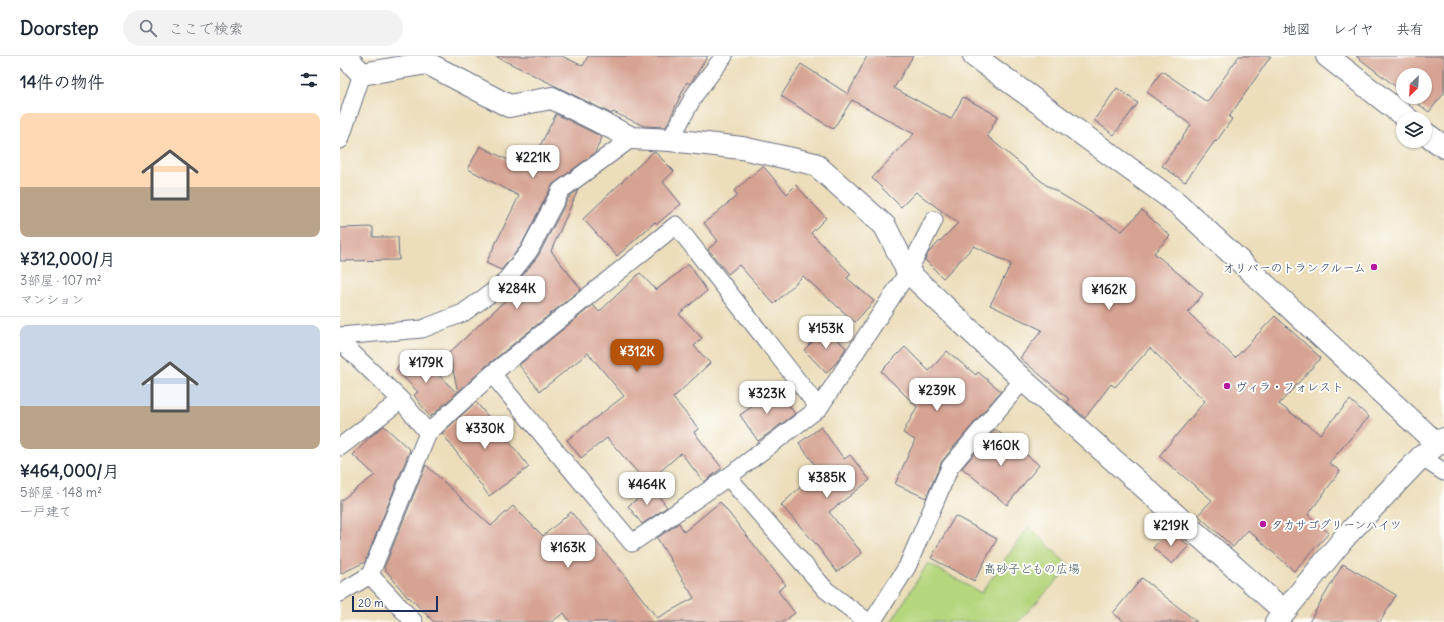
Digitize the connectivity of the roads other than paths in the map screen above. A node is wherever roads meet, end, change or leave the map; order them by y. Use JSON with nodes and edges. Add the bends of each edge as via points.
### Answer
{"nodes":[{"id":1,"x":345,"y":56,"type":"edge"},
{"id":2,"x":724,"y":56,"type":"edge"},
{"id":3,"x":974,"y":56,"type":"edge"},
{"id":4,"x":1327,"y":56,"type":"edge"},
{"id":5,"x":362,"y":74,"type":"junction"},
{"id":6,"x":1399,"y":112,"type":"edge"},
{"id":7,"x":632,"y":138,"type":"junction"},
{"id":8,"x":1432,"y":138,"type":"edge"},
{"id":9,"x":340,"y":140,"type":"edge"},
{"id":10,"x":670,"y":140,"type":"junction"},
{"id":11,"x":1444,"y":147,"type":"edge"},
{"id":12,"x":934,"y":220,"type":"dead end"},
{"id":13,"x":908,"y":272,"type":"junction"},
{"id":14,"x":340,"y":336,"type":"edge"},
{"id":15,"x":340,"y":341,"type":"edge"},
{"id":16,"x":492,"y":374,"type":"junction"},
{"id":17,"x":1023,"y":380,"type":"junction"},
{"id":18,"x":401,"y":400,"type":"junction"},
{"id":19,"x":819,"y":408,"type":"junction"},
{"id":20,"x":428,"y":433,"type":"junction"},
{"id":21,"x":340,"y":447,"type":"edge"},
{"id":22,"x":1434,"y":447,"type":"edge"},
{"id":23,"x":1444,"y":472,"type":"edge"},
{"id":24,"x":728,"y":477,"type":"junction"},
{"id":25,"x":370,"y":574,"type":"junction"},
{"id":26,"x":340,"y":593,"type":"edge"},
{"id":27,"x":1280,"y":617,"type":"edge"},
{"id":28,"x":414,"y":622,"type":"edge"},
{"id":29,"x":868,"y":622,"type":"edge"},
{"id":30,"x":872,"y":622,"type":"edge"}],
"edges":[{"from":1,"to":5,"type":"street"},
{"from":2,"to":10,"type":"lane","via":[[695,94]]},
{"from":3,"to":22,"type":"street","via":[[1177,203]]},
{"from":4,"to":6,"type":"street"},
{"from":5,"to":7,"type":"street","via":[[428,63],[509,106],[552,98]]},
{"from":5,"to":9,"type":"lane"},
{"from":7,"to":10,"type":"street"},
{"from":7,"to":14,"type":"lane","via":[[561,190],[529,251],[502,285],[463,312],[422,329]]},
{"from":8,"to":11,"type":"street"},
{"from":10,"to":13,"type":"street","via":[[742,148],[815,164],[885,226]]},
{"from":12,"to":13,"type":"lane"},
{"from":13,"to":17,"type":"street"},
{"from":13,"to":19,"type":"lane"},
{"from":15,"to":18,"type":"lane"},
{"from":16,"to":19,"type":"lane","via":[[676,225]]},
{"from":16,"to":20,"type":"lane"},
{"from":16,"to":24,"type":"lane","via":[[632,543]]},
{"from":17,"to":27,"type":"street"},
{"from":17,"to":30,"type":"lane","via":[[950,467],[907,567]]},
{"from":18,"to":20,"type":"lane"},
{"from":18,"to":21,"type":"lane"},
{"from":19,"to":24,"type":"lane"},
{"from":20,"to":25,"type":"lane"},
{"from":22,"to":23,"type":"lane"},
{"from":22,"to":27,"type":"street","via":[[1346,537]]},
{"from":24,"to":29,"type":"lane","via":[[826,590]]},
{"from":25,"to":26,"type":"lane"},
{"from":25,"to":28,"type":"lane"}]}
